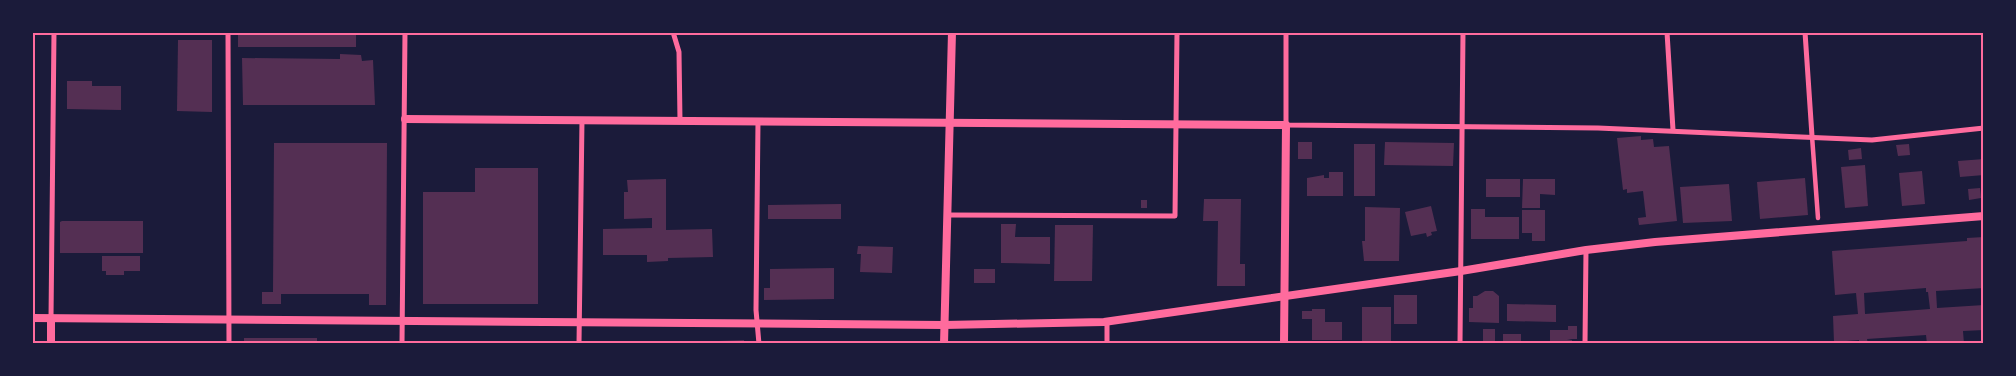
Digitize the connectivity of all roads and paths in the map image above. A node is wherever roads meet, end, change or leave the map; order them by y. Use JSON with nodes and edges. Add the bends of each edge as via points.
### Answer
{"nodes":[{"id":1,"x":54,"y":32,"type":"edge"},
{"id":2,"x":228,"y":32,"type":"edge"},
{"id":3,"x":405,"y":32,"type":"edge"},
{"id":4,"x":673,"y":32,"type":"edge"},
{"id":5,"x":952,"y":32,"type":"edge"},
{"id":6,"x":1177,"y":32,"type":"edge"},
{"id":7,"x":1286,"y":32,"type":"edge"},
{"id":8,"x":1463,"y":32,"type":"edge"},
{"id":9,"x":1667,"y":32,"type":"edge"},
{"id":10,"x":1805,"y":32,"type":"edge"},
{"id":11,"x":405,"y":119,"type":"junction"},
{"id":12,"x":582,"y":120,"type":"junction"},
{"id":13,"x":680,"y":121,"type":"junction"},
{"id":14,"x":758,"y":121,"type":"junction"},
{"id":15,"x":950,"y":122,"type":"junction"},
{"id":16,"x":1177,"y":124,"type":"junction"},
{"id":17,"x":1286,"y":125,"type":"junction"},
{"id":18,"x":1462,"y":127,"type":"junction"},
{"id":19,"x":1984,"y":128,"type":"edge"},
{"id":20,"x":1673,"y":130,"type":"junction"},
{"id":21,"x":1812,"y":136,"type":"junction"},
{"id":22,"x":946,"y":215,"type":"junction"},
{"id":23,"x":1984,"y":216,"type":"edge"},
{"id":24,"x":1818,"y":218,"type":"dead end"},
{"id":25,"x":1586,"y":250,"type":"junction"},
{"id":26,"x":1460,"y":271,"type":"junction"},
{"id":27,"x":1284,"y":296,"type":"junction"},
{"id":28,"x":32,"y":318,"type":"edge"},
{"id":29,"x":51,"y":318,"type":"junction"},
{"id":30,"x":228,"y":321,"type":"junction"},
{"id":31,"x":402,"y":322,"type":"junction"},
{"id":32,"x":1107,"y":322,"type":"junction"},
{"id":33,"x":580,"y":323,"type":"junction"},
{"id":34,"x":757,"y":323,"type":"junction"},
{"id":35,"x":944,"y":325,"type":"junction"},
{"id":36,"x":51,"y":344,"type":"edge"},
{"id":37,"x":229,"y":344,"type":"edge"},
{"id":38,"x":402,"y":344,"type":"edge"},
{"id":39,"x":579,"y":344,"type":"edge"},
{"id":40,"x":759,"y":344,"type":"edge"},
{"id":41,"x":944,"y":344,"type":"edge"},
{"id":42,"x":1107,"y":344,"type":"edge"},
{"id":43,"x":1284,"y":344,"type":"edge"},
{"id":44,"x":1460,"y":344,"type":"edge"},
{"id":45,"x":1585,"y":344,"type":"edge"}],
"edges":[{"from":1,"to":29,"type":"street"},
{"from":2,"to":30,"type":"street"},
{"from":3,"to":11,"type":"street"},
{"from":4,"to":13,"type":"street","via":[[679,52]]},
{"from":5,"to":15,"type":"street"},
{"from":6,"to":16,"type":"street"},
{"from":7,"to":17,"type":"street"},
{"from":8,"to":18,"type":"street"},
{"from":9,"to":20,"type":"street"},
{"from":10,"to":21,"type":"street"},
{"from":11,"to":12,"type":"street"},
{"from":11,"to":31,"type":"street"},
{"from":12,"to":13,"type":"street"},
{"from":12,"to":33,"type":"street"},
{"from":13,"to":14,"type":"street"},
{"from":14,"to":15,"type":"street"},
{"from":14,"to":34,"type":"street"},
{"from":15,"to":16,"type":"street"},
{"from":15,"to":22,"type":"street"},
{"from":16,"to":17,"type":"street"},
{"from":16,"to":22,"type":"street","via":[[1175,216]]},
{"from":17,"to":18,"type":"street"},
{"from":17,"to":27,"type":"street"},
{"from":18,"to":20,"type":"street"},
{"from":18,"to":26,"type":"street"},
{"from":19,"to":21,"type":"street","via":[[1872,140]]},
{"from":20,"to":21,"type":"street"},
{"from":21,"to":24,"type":"street"},
{"from":22,"to":35,"type":"street"},
{"from":23,"to":25,"type":"street"},
{"from":25,"to":26,"type":"street"},
{"from":25,"to":45,"type":"street"},
{"from":26,"to":27,"type":"street"},
{"from":26,"to":44,"type":"street"},
{"from":27,"to":32,"type":"street"},
{"from":27,"to":43,"type":"street"},
{"from":28,"to":29,"type":"street"},
{"from":29,"to":30,"type":"street"},
{"from":29,"to":36,"type":"street"},
{"from":30,"to":31,"type":"street"},
{"from":30,"to":37,"type":"street"},
{"from":31,"to":33,"type":"street"},
{"from":31,"to":38,"type":"street"},
{"from":32,"to":35,"type":"street"},
{"from":32,"to":42,"type":"street"},
{"from":33,"to":34,"type":"street"},
{"from":33,"to":39,"type":"street"},
{"from":34,"to":35,"type":"street"},
{"from":34,"to":40,"type":"street"},
{"from":35,"to":41,"type":"street"}]}
